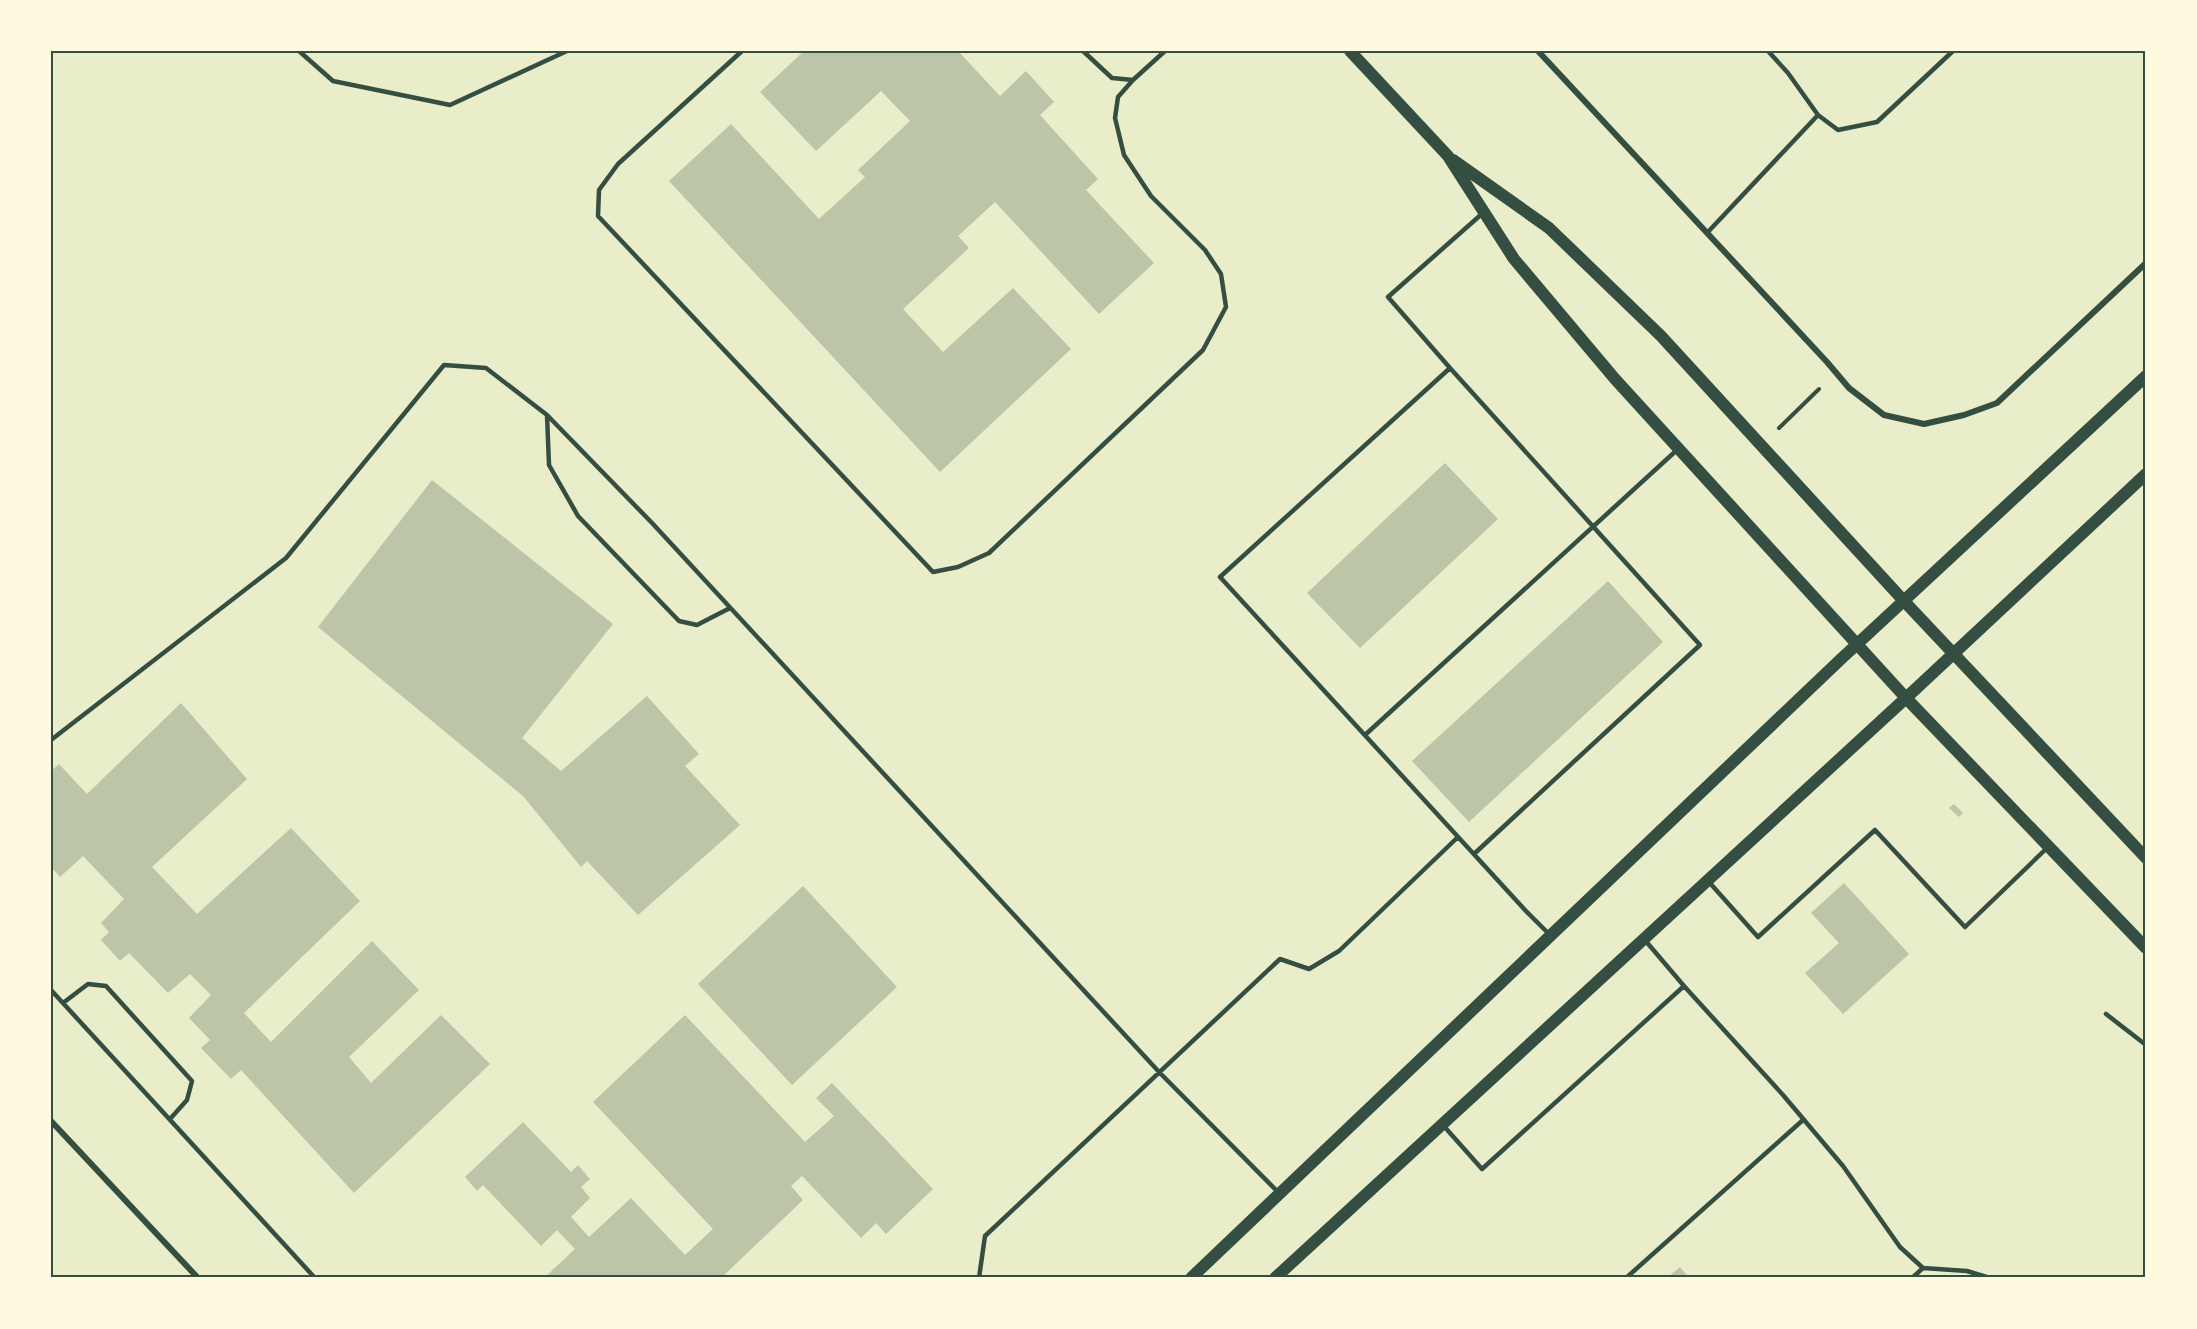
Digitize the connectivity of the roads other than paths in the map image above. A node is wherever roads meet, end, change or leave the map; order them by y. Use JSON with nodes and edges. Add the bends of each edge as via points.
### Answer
{"nodes":[{"id":1,"x":299,"y":51,"type":"edge"},
{"id":2,"x":567,"y":51,"type":"edge"},
{"id":3,"x":742,"y":51,"type":"edge"},
{"id":4,"x":1083,"y":51,"type":"edge"},
{"id":5,"x":1165,"y":51,"type":"edge"},
{"id":6,"x":1350,"y":51,"type":"edge"},
{"id":7,"x":1538,"y":51,"type":"edge"},
{"id":8,"x":1768,"y":51,"type":"edge"},
{"id":9,"x":1953,"y":51,"type":"edge"},
{"id":10,"x":1132,"y":80,"type":"junction"},
{"id":11,"x":1818,"y":115,"type":"junction"},
{"id":12,"x":1448,"y":156,"type":"junction"},
{"id":13,"x":1484,"y":212,"type":"junction"},
{"id":14,"x":1707,"y":233,"type":"junction"},
{"id":15,"x":2146,"y":262,"type":"edge"},
{"id":16,"x":1450,"y":368,"type":"junction"},
{"id":17,"x":2146,"y":376,"type":"edge"},
{"id":18,"x":547,"y":416,"type":"junction"},
{"id":19,"x":1678,"y":449,"type":"junction"},
{"id":20,"x":2146,"y":474,"type":"edge"},
{"id":21,"x":1593,"y":526,"type":"junction"},
{"id":22,"x":1903,"y":600,"type":"junction"},
{"id":23,"x":730,"y":608,"type":"junction"},
{"id":24,"x":1856,"y":644,"type":"junction"},
{"id":25,"x":1954,"y":654,"type":"junction"},
{"id":26,"x":1906,"y":698,"type":"junction"},
{"id":27,"x":1365,"y":735,"type":"junction"},
{"id":28,"x":51,"y":740,"type":"edge"},
{"id":29,"x":1458,"y":837,"type":"junction"},
{"id":30,"x":2049,"y":846,"type":"junction"},
{"id":31,"x":1474,"y":854,"type":"junction"},
{"id":32,"x":2146,"y":858,"type":"edge"},
{"id":33,"x":1708,"y":881,"type":"junction"},
{"id":34,"x":1551,"y":936,"type":"junction"},
{"id":35,"x":1644,"y":939,"type":"junction"},
{"id":36,"x":2146,"y":948,"type":"edge"},
{"id":37,"x":1684,"y":986,"type":"junction"},
{"id":38,"x":51,"y":990,"type":"edge"},
{"id":39,"x":63,"y":1003,"type":"junction"},
{"id":40,"x":2106,"y":1014,"type":"dead end"},
{"id":41,"x":2146,"y":1045,"type":"edge"},
{"id":42,"x":1160,"y":1073,"type":"junction"},
{"id":43,"x":170,"y":1119,"type":"junction"},
{"id":44,"x":1803,"y":1120,"type":"junction"},
{"id":45,"x":51,"y":1121,"type":"edge"},
{"id":46,"x":1442,"y":1124,"type":"junction"},
{"id":47,"x":1279,"y":1194,"type":"junction"},
{"id":48,"x":1923,"y":1268,"type":"junction"},
{"id":49,"x":198,"y":1278,"type":"edge"},
{"id":50,"x":315,"y":1278,"type":"edge"},
{"id":51,"x":979,"y":1278,"type":"edge"},
{"id":52,"x":1191,"y":1278,"type":"edge"},
{"id":53,"x":1275,"y":1278,"type":"edge"},
{"id":54,"x":1626,"y":1278,"type":"edge"},
{"id":55,"x":1912,"y":1278,"type":"edge"},
{"id":56,"x":1989,"y":1278,"type":"edge"}],
"edges":[{"from":1,"to":2,"type":"lane","via":[[333,81],[450,105]]},
{"from":3,"to":10,"type":"lane","via":[[618,164],[599,190],[598,216],[933,572],[958,567],[989,553],[1203,350],[1226,307],[1221,274],[1205,250],[1151,196],[1124,155],[1115,118],[1118,97]]},
{"from":4,"to":10,"type":"lane","via":[[1112,78]]},
{"from":5,"to":10,"type":"lane"},
{"from":6,"to":12,"type":"main road"},
{"from":7,"to":14,"type":"street"},
{"from":8,"to":11,"type":"lane"},
{"from":9,"to":11,"type":"lane","via":[[1877,122],[1838,130]]},
{"from":11,"to":14,"type":"lane"},
{"from":12,"to":13,"type":"main road"},
{"from":12,"to":22,"type":"main road","via":[[1549,228],[1661,336]]},
{"from":13,"to":16,"type":"lane","via":[[1388,297]]},
{"from":13,"to":19,"type":"main road","via":[[1514,259]]},
{"from":14,"to":15,"type":"street","via":[[1849,388],[1884,415],[1924,424],[1997,403]]},
{"from":16,"to":21,"type":"lane"},
{"from":16,"to":27,"type":"lane","via":[[1220,577]]},
{"from":17,"to":22,"type":"main road"},
{"from":18,"to":23,"type":"lane"},
{"from":18,"to":23,"type":"lane","via":[[549,465],[578,516],[679,621],[697,625]]},
{"from":18,"to":28,"type":"lane","via":[[486,368],[444,365],[286,558]]},
{"from":19,"to":21,"type":"lane"},
{"from":19,"to":24,"type":"main road"},
{"from":20,"to":25,"type":"main road"},
{"from":21,"to":27,"type":"lane"},
{"from":21,"to":31,"type":"lane","via":[[1700,645]]},
{"from":22,"to":24,"type":"main road"},
{"from":22,"to":25,"type":"main road"},
{"from":23,"to":42,"type":"lane"},
{"from":24,"to":26,"type":"main road"},
{"from":24,"to":34,"type":"main road"},
{"from":25,"to":26,"type":"main road"},
{"from":25,"to":32,"type":"main road"},
{"from":26,"to":30,"type":"main road"},
{"from":26,"to":33,"type":"main road"},
{"from":27,"to":29,"type":"lane"},
{"from":29,"to":31,"type":"lane"},
{"from":29,"to":42,"type":"lane","via":[[1339,951],[1309,969],[1280,959]]},
{"from":30,"to":33,"type":"lane","via":[[1965,927],[1875,830],[1758,937]]},
{"from":30,"to":36,"type":"main road"},
{"from":31,"to":34,"type":"lane"},
{"from":33,"to":35,"type":"main road"},
{"from":34,"to":47,"type":"main road"},
{"from":35,"to":37,"type":"lane"},
{"from":35,"to":46,"type":"main road"},
{"from":37,"to":44,"type":"lane"},
{"from":37,"to":46,"type":"lane","via":[[1482,1169]]},
{"from":38,"to":39,"type":"lane"},
{"from":39,"to":43,"type":"lane"},
{"from":39,"to":43,"type":"lane","via":[[88,984],[106,986],[192,1082],[187,1100]]},
{"from":40,"to":41,"type":"lane"},
{"from":42,"to":47,"type":"lane"},
{"from":42,"to":51,"type":"lane","via":[[985,1236]]},
{"from":43,"to":50,"type":"lane"},
{"from":44,"to":48,"type":"lane","via":[[1843,1166],[1900,1247]]},
{"from":44,"to":54,"type":"lane"},
{"from":45,"to":49,"type":"street"},
{"from":46,"to":53,"type":"main road"},
{"from":47,"to":52,"type":"main road"},
{"from":48,"to":55,"type":"lane"},
{"from":48,"to":56,"type":"lane","via":[[1967,1271]]}]}
